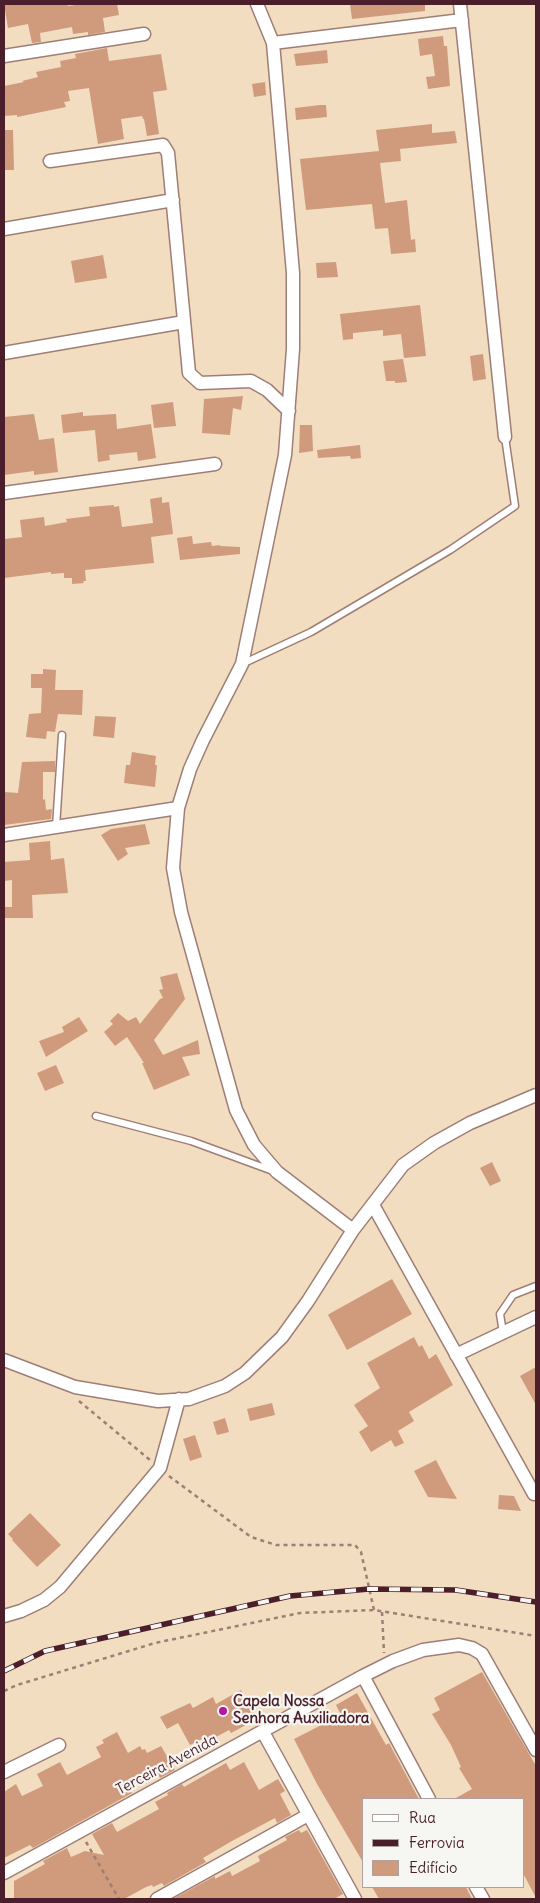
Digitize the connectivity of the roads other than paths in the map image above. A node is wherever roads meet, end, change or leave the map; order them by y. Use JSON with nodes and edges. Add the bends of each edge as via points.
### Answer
{"nodes":[{"id":1,"x":257,"y":4,"type":"edge"},
{"id":2,"x":460,"y":4,"type":"edge"},
{"id":3,"x":462,"y":20,"type":"junction"},
{"id":4,"x":144,"y":34,"type":"dead end"},
{"id":5,"x":273,"y":43,"type":"junction"},
{"id":6,"x":4,"y":56,"type":"edge"},
{"id":7,"x":50,"y":161,"type":"dead end"},
{"id":8,"x":173,"y":200,"type":"junction"},
{"id":9,"x":4,"y":229,"type":"edge"},
{"id":10,"x":184,"y":322,"type":"junction"},
{"id":11,"x":4,"y":352,"type":"edge"},
{"id":12,"x":289,"y":411,"type":"junction"},
{"id":13,"x":505,"y":437,"type":"joint"},
{"id":14,"x":216,"y":464,"type":"dead end"},
{"id":15,"x":4,"y":494,"type":"edge"},
{"id":16,"x":242,"y":664,"type":"junction"},
{"id":17,"x":62,"y":735,"type":"dead end"},
{"id":18,"x":178,"y":808,"type":"junction"},
{"id":19,"x":56,"y":827,"type":"junction"},
{"id":20,"x":4,"y":835,"type":"edge"},
{"id":21,"x":536,"y":1095,"type":"edge"},
{"id":22,"x":96,"y":1116,"type":"dead end"},
{"id":23,"x":277,"y":1172,"type":"junction"},
{"id":24,"x":373,"y":1206,"type":"junction"},
{"id":25,"x":353,"y":1230,"type":"junction"},
{"id":26,"x":536,"y":1286,"type":"edge"},
{"id":27,"x":536,"y":1317,"type":"edge"},
{"id":28,"x":503,"y":1332,"type":"junction"},
{"id":29,"x":456,"y":1355,"type":"junction"},
{"id":30,"x":4,"y":1360,"type":"edge"},
{"id":31,"x":179,"y":1399,"type":"junction"},
{"id":32,"x":534,"y":1494,"type":"dead end"},
{"id":33,"x":4,"y":1616,"type":"edge"},
{"id":34,"x":363,"y":1676,"type":"junction"},
{"id":35,"x":263,"y":1732,"type":"junction"},
{"id":36,"x":59,"y":1745,"type":"dead end"},
{"id":37,"x":536,"y":1750,"type":"edge"},
{"id":38,"x":4,"y":1772,"type":"edge"},
{"id":39,"x":428,"y":1798,"type":"edge"},
{"id":40,"x":308,"y":1815,"type":"junction"},
{"id":41,"x":4,"y":1872,"type":"edge"},
{"id":42,"x":477,"y":1888,"type":"edge"},
{"id":43,"x":352,"y":1898,"type":"edge"},
{"id":44,"x":157,"y":1899,"type":"edge"},
{"id":45,"x":483,"y":1899,"type":"edge"}],
"edges":[{"from":1,"to":5,"type":"street"},
{"from":2,"to":3,"type":"street"},
{"from":3,"to":5,"type":"street"},
{"from":3,"to":13,"type":"street"},
{"from":4,"to":6,"type":"street"},
{"from":5,"to":12,"type":"street","via":[[293,273]]},
{"from":7,"to":8,"type":"street","via":[[163,145],[168,153]]},
{"from":8,"to":9,"type":"street"},
{"from":8,"to":10,"type":"street"},
{"from":10,"to":11,"type":"street"},
{"from":10,"to":12,"type":"street","via":[[189,373],[200,383],[251,381],[267,390]]},
{"from":12,"to":16,"type":"street","via":[[286,455]]},
{"from":13,"to":16,"type":"lane","via":[[515,506],[450,550],[311,632]]},
{"from":14,"to":15,"type":"street"},
{"from":16,"to":18,"type":"street","via":[[190,769]]},
{"from":17,"to":19,"type":"lane"},
{"from":18,"to":19,"type":"street"},
{"from":18,"to":23,"type":"street","via":[[173,868],[181,912],[236,1110],[254,1145]]},
{"from":19,"to":20,"type":"street"},
{"from":21,"to":24,"type":"street","via":[[470,1123],[434,1143],[403,1165]]},
{"from":22,"to":23,"type":"lane","via":[[191,1141]]},
{"from":23,"to":25,"type":"street"},
{"from":24,"to":25,"type":"street"},
{"from":24,"to":29,"type":"street"},
{"from":25,"to":31,"type":"street","via":[[282,1338],[245,1373],[225,1386],[189,1399]]},
{"from":26,"to":28,"type":"lane","via":[[513,1294],[500,1314]]},
{"from":27,"to":28,"type":"street"},
{"from":28,"to":29,"type":"street"},
{"from":29,"to":32,"type":"street"},
{"from":30,"to":31,"type":"street","via":[[87,1390],[158,1401]]},
{"from":31,"to":33,"type":"street","via":[[160,1468],[60,1586],[44,1600]]},
{"from":34,"to":35,"type":"street","name":"Terceira Avenida"},
{"from":34,"to":37,"type":"street","name":"Terceira Avenida","via":[[423,1650],[459,1645],[472,1648],[488,1662]]},
{"from":34,"to":39,"type":"street"},
{"from":35,"to":40,"type":"street"},
{"from":35,"to":41,"type":"street","name":"Terceira Avenida"},
{"from":36,"to":38,"type":"street"},
{"from":40,"to":43,"type":"street"},
{"from":40,"to":44,"type":"street"},
{"from":42,"to":45,"type":"street"}]}
